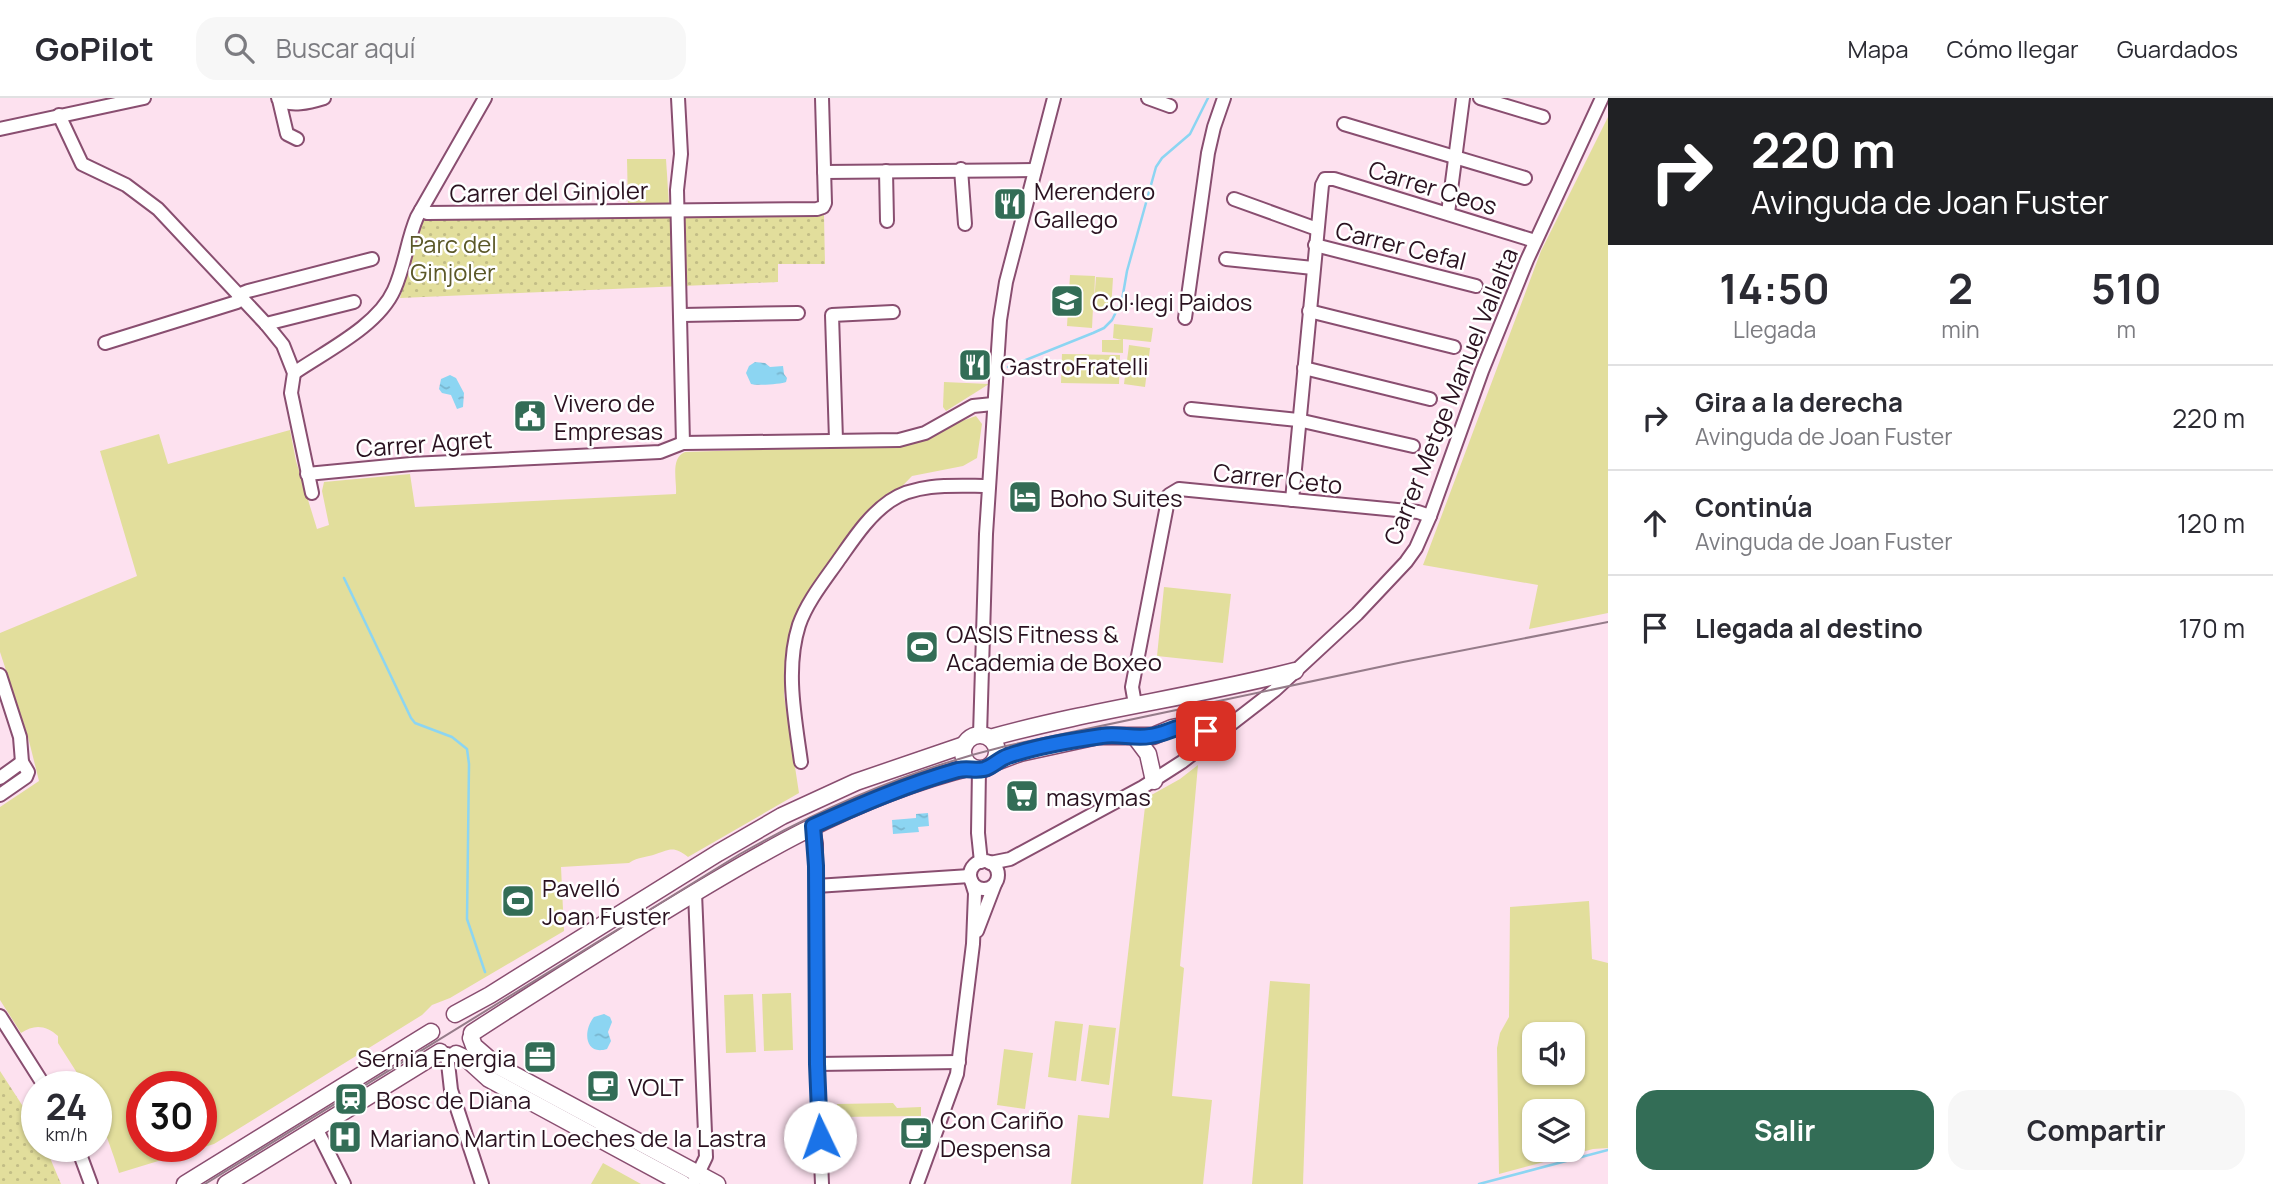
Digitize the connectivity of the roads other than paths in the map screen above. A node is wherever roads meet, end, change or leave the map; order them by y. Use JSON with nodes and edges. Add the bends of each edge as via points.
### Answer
{"nodes":[{"id":1,"x":144,"y":98,"type":"edge"},
{"id":2,"x":324,"y":98,"type":"edge"},
{"id":3,"x":485,"y":98,"type":"edge"},
{"id":4,"x":678,"y":98,"type":"edge"},
{"id":5,"x":822,"y":98,"type":"edge"},
{"id":6,"x":1054,"y":98,"type":"edge"},
{"id":7,"x":1148,"y":98,"type":"edge"},
{"id":8,"x":1224,"y":98,"type":"edge"},
{"id":9,"x":1463,"y":98,"type":"edge"},
{"id":10,"x":1480,"y":98,"type":"edge"},
{"id":11,"x":1602,"y":98,"type":"edge"},
{"id":12,"x":278,"y":99,"type":"edge"},
{"id":13,"x":1170,"y":106,"type":"dead end"},
{"id":14,"x":59,"y":115,"type":"junction"},
{"id":15,"x":1543,"y":117,"type":"dead end"},
{"id":16,"x":1344,"y":124,"type":"dead end"},
{"id":17,"x":0,"y":129,"type":"edge"},
{"id":18,"x":297,"y":139,"type":"dead end"},
{"id":19,"x":1455,"y":157,"type":"junction"},
{"id":20,"x":961,"y":169,"type":"junction"},
{"id":21,"x":1035,"y":170,"type":"junction"},
{"id":22,"x":887,"y":171,"type":"junction"},
{"id":23,"x":824,"y":172,"type":"junction"},
{"id":24,"x":1525,"y":178,"type":"dead end"},
{"id":25,"x":1322,"y":186,"type":"joint"},
{"id":26,"x":1234,"y":199,"type":"dead end"},
{"id":27,"x":421,"y":210,"type":"junction"},
{"id":28,"x":678,"y":211,"type":"junction"},
{"id":29,"x":1448,"y":213,"type":"junction"},
{"id":30,"x":887,"y":221,"type":"dead end"},
{"id":31,"x":965,"y":224,"type":"dead end"},
{"id":32,"x":1317,"y":229,"type":"junction"},
{"id":33,"x":1535,"y":241,"type":"junction"},
{"id":34,"x":1315,"y":245,"type":"junction"},
{"id":35,"x":372,"y":259,"type":"dead end"},
{"id":36,"x":1226,"y":260,"type":"dead end"},
{"id":37,"x":1313,"y":268,"type":"junction"},
{"id":38,"x":1476,"y":286,"type":"dead end"},
{"id":39,"x":240,"y":297,"type":"junction"},
{"id":40,"x":354,"y":302,"type":"dead end"},
{"id":41,"x":1309,"y":311,"type":"junction"},
{"id":42,"x":893,"y":312,"type":"dead end"},
{"id":43,"x":798,"y":313,"type":"dead end"},
{"id":44,"x":682,"y":314,"type":"junction"},
{"id":45,"x":1185,"y":318,"type":"dead end"},
{"id":46,"x":266,"y":324,"type":"junction"},
{"id":47,"x":105,"y":343,"type":"dead end"},
{"id":48,"x":1454,"y":348,"type":"dead end"},
{"id":49,"x":1304,"y":368,"type":"junction"},
{"id":50,"x":294,"y":373,"type":"junction"},
{"id":51,"x":1430,"y":399,"type":"dead end"},
{"id":52,"x":993,"y":404,"type":"junction"},
{"id":53,"x":1191,"y":409,"type":"dead end"},
{"id":54,"x":1298,"y":420,"type":"junction"},
{"id":55,"x":836,"y":440,"type":"junction"},
{"id":56,"x":683,"y":443,"type":"junction"},
{"id":57,"x":1413,"y":446,"type":"dead end"},
{"id":58,"x":307,"y":474,"type":"junction"},
{"id":59,"x":989,"y":486,"type":"junction"},
{"id":60,"x":312,"y":493,"type":"dead end"},
{"id":61,"x":1292,"y":500,"type":"junction"},
{"id":62,"x":1430,"y":516,"type":"junction"},
{"id":63,"x":1295,"y":671,"type":"junction"},
{"id":64,"x":0,"y":675,"type":"edge"},
{"id":65,"x":1135,"y":704,"type":"junction"},
{"id":66,"x":1166,"y":731,"type":"junction"},
{"id":67,"x":985,"y":737,"type":"junction"},
{"id":68,"x":1136,"y":738,"type":"junction"},
{"id":69,"x":1214,"y":738,"type":"junction"},
{"id":70,"x":964,"y":745,"type":"junction"},
{"id":71,"x":1150,"y":761,"type":"junction"},
{"id":72,"x":22,"y":762,"type":"junction"},
{"id":73,"x":801,"y":762,"type":"dead end"},
{"id":74,"x":981,"y":766,"type":"junction"},
{"id":75,"x":0,"y":778,"type":"edge"},
{"id":76,"x":1154,"y":781,"type":"junction"},
{"id":77,"x":0,"y":795,"type":"edge"},
{"id":78,"x":813,"y":826,"type":"junction"},
{"id":79,"x":1010,"y":859,"type":"junction"},
{"id":80,"x":986,"y":862,"type":"junction"},
{"id":81,"x":971,"y":878,"type":"junction"},
{"id":82,"x":996,"y":881,"type":"junction"},
{"id":83,"x":816,"y":886,"type":"junction"},
{"id":84,"x":695,"y":893,"type":"junction"},
{"id":85,"x":973,"y":944,"type":"junction"},
{"id":86,"x":0,"y":1016,"type":"edge"},
{"id":87,"x":441,"y":1020,"type":"junction"},
{"id":88,"x":472,"y":1035,"type":"junction"},
{"id":89,"x":448,"y":1054,"type":"junction"},
{"id":90,"x":959,"y":1062,"type":"junction"},
{"id":91,"x":817,"y":1064,"type":"junction"},
{"id":92,"x":35,"y":1071,"type":"edge"},
{"id":93,"x":316,"y":1128,"type":"junction"},
{"id":94,"x":83,"y":1162,"type":"edge"},
{"id":95,"x":695,"y":1179,"type":"edge"},
{"id":96,"x":229,"y":1183,"type":"edge"},
{"id":97,"x":91,"y":1184,"type":"edge"},
{"id":98,"x":185,"y":1184,"type":"edge"},
{"id":99,"x":344,"y":1184,"type":"edge"},
{"id":100,"x":482,"y":1184,"type":"edge"},
{"id":101,"x":683,"y":1184,"type":"edge"},
{"id":102,"x":717,"y":1184,"type":"edge"},
{"id":103,"x":822,"y":1184,"type":"edge"},
{"id":104,"x":917,"y":1184,"type":"edge"}],
"edges":[{"from":1,"to":14,"type":"street"},
{"from":2,"to":12,"type":"street","via":[[295,103]]},
{"from":3,"to":27,"type":"street"},
{"from":4,"to":28,"type":"street","name":"Carrer del Ginjoler"},
{"from":5,"to":23,"type":"street","name":"Carrer del Ginjoler"},
{"from":6,"to":21,"type":"street"},
{"from":7,"to":13,"type":"street"},
{"from":8,"to":45,"type":"street","via":[[1208,153]]},
{"from":9,"to":19,"type":"street"},
{"from":10,"to":15,"type":"street"},
{"from":11,"to":33,"type":"street","name":"Carrer Metge Manuel Vallalta"},
{"from":12,"to":18,"type":"street","via":[[287,134]]},
{"from":14,"to":17,"type":"street"},
{"from":14,"to":39,"type":"street","via":[[82,164],[119,180],[151,203]]},
{"from":16,"to":19,"type":"street"},
{"from":19,"to":24,"type":"street"},
{"from":19,"to":29,"type":"street"},
{"from":20,"to":21,"type":"street"},
{"from":20,"to":22,"type":"street"},
{"from":20,"to":31,"type":"street"},
{"from":21,"to":52,"type":"street","via":[[1002,304]]},
{"from":22,"to":23,"type":"street"},
{"from":22,"to":30,"type":"street"},
{"from":23,"to":28,"type":"street","name":"Carrer del Ginjoler","via":[[825,203],[817,209]]},
{"from":25,"to":29,"type":"street","name":"Carrer Ceos","via":[[1325,179],[1334,178]]},
{"from":25,"to":32,"type":"street","name":"Carrer Cefal"},
{"from":26,"to":32,"type":"street","name":"Carrer Cefal"},
{"from":27,"to":28,"type":"street","name":"Carrer del Ginjoler","via":[[427,214]]},
{"from":27,"to":50,"type":"street","via":[[393,292],[380,311]]},
{"from":28,"to":44,"type":"street","name":"Carrer del Ginjoler"},
{"from":29,"to":33,"type":"street","name":"Carrer Ceos"},
{"from":32,"to":34,"type":"street","name":"Carrer Cefal"},
{"from":33,"to":62,"type":"street","name":"Carrer Metge Manuel Vallalta"},
{"from":34,"to":37,"type":"street","name":"Carrer Cefal"},
{"from":34,"to":38,"type":"street","name":"Carrer Cefal"},
{"from":35,"to":39,"type":"street","via":[[248,291]]},
{"from":36,"to":37,"type":"street","name":"Carrer Cefal"},
{"from":37,"to":41,"type":"street","name":"Carrer Cefal"},
{"from":39,"to":46,"type":"street"},
{"from":39,"to":47,"type":"street","via":[[237,302]]},
{"from":40,"to":46,"type":"street"},
{"from":41,"to":48,"type":"street"},
{"from":41,"to":49,"type":"street","name":"Carrer Cefal"},
{"from":42,"to":55,"type":"street","via":[[832,315]]},
{"from":43,"to":44,"type":"street"},
{"from":44,"to":56,"type":"street","name":"Carrer del Ginjoler"},
{"from":46,"to":50,"type":"street","via":[[283,345]]},
{"from":49,"to":51,"type":"street"},
{"from":49,"to":54,"type":"street","name":"Carrer Cefal"},
{"from":50,"to":58,"type":"street","via":[[290,391]]},
{"from":52,"to":55,"type":"street","name":"Carrer Agret","via":[[974,406],[932,430],[907,438]]},
{"from":52,"to":59,"type":"street"},
{"from":53,"to":54,"type":"street"},
{"from":54,"to":57,"type":"street"},
{"from":54,"to":61,"type":"street","name":"Carrer Cefal"},
{"from":55,"to":56,"type":"street","name":"Carrer Agret"},
{"from":56,"to":58,"type":"street","name":"Carrer Agret","via":[[660,452],[411,464]]},
{"from":58,"to":60,"type":"street"},
{"from":59,"to":67,"type":"street"},
{"from":59,"to":73,"type":"street","via":[[931,488],[889,502],[857,535],[807,607],[799,626],[792,679]]},
{"from":61,"to":62,"type":"street","name":"Carrer Ceto"},
{"from":61,"to":65,"type":"street","name":"Carrer Ceto","via":[[1179,489],[1171,493],[1132,687]]},
{"from":62,"to":63,"type":"street","name":"Carrer Metge Manuel Vallalta","via":[[1416,548],[1399,571]]},
{"from":63,"to":65,"type":"main road"},
{"from":63,"to":69,"type":"street","name":"Carrer Metge Manuel Vallalta"},
{"from":64,"to":72,"type":"street","via":[[23,744]]},
{"from":65,"to":67,"type":"main road"},
{"from":66,"to":68,"type":"main road"},
{"from":66,"to":69,"type":"main road","via":[[1194,726]]},
{"from":66,"to":71,"type":"main road"},
{"from":67,"to":70,"type":"main road","via":[[970,738]]},
{"from":67,"to":74,"type":"main road","via":[[997,751]]},
{"from":68,"to":71,"type":"main road"},
{"from":68,"to":74,"type":"main road","via":[[1098,736]]},
{"from":69,"to":76,"type":"street","name":"Carrer Metge Manuel Vallalta"},
{"from":70,"to":74,"type":"main road","via":[[963,757]]},
{"from":70,"to":87,"type":"main road","via":[[878,774],[782,816],[487,997]]},
{"from":71,"to":76,"type":"main road"},
{"from":72,"to":75,"type":"street"},
{"from":72,"to":77,"type":"street","via":[[26,777]]},
{"from":74,"to":78,"type":"main road","via":[[895,791]]},
{"from":74,"to":80,"type":"street","via":[[979,842]]},
{"from":76,"to":79,"type":"street","name":"Carrer Metge Manuel Vallalta"},
{"from":78,"to":83,"type":"street"},
{"from":78,"to":84,"type":"main road"},
{"from":79,"to":80,"type":"street","name":"Carrer Metge Manuel Vallalta"},
{"from":79,"to":82,"type":"street","name":"Carrer Metge Manuel Vallalta"},
{"from":80,"to":81,"type":"street","via":[[972,868]]},
{"from":80,"to":82,"type":"street","via":[[996,868]]},
{"from":81,"to":82,"type":"street","via":[[984,889]]},
{"from":81,"to":83,"type":"street"},
{"from":81,"to":85,"type":"street","via":[[975,893]]},
{"from":82,"to":85,"type":"street","name":"Carrer Metge Manuel Vallalta"},
{"from":83,"to":91,"type":"street"},
{"from":84,"to":88,"type":"main road"},
{"from":84,"to":95,"type":"street","via":[[706,1157]]},
{"from":85,"to":90,"type":"street"},
{"from":86,"to":92,"type":"street"},
{"from":87,"to":88,"type":"main road","via":[[468,1022]]},
{"from":87,"to":89,"type":"main road","via":[[432,1044]]},
{"from":87,"to":98,"type":"main road"},
{"from":88,"to":89,"type":"main road","via":[[467,1047]]},
{"from":88,"to":95,"type":"main road","via":[[474,1046],[496,1065]]},
{"from":89,"to":93,"type":"main road"},
{"from":89,"to":100,"type":"street","via":[[451,1090]]},
{"from":89,"to":101,"type":"main road","via":[[467,1059],[489,1079]]},
{"from":90,"to":91,"type":"street"},
{"from":90,"to":104,"type":"street"},
{"from":91,"to":103,"type":"street"},
{"from":93,"to":96,"type":"main road"},
{"from":93,"to":99,"type":"street"},
{"from":94,"to":97,"type":"street"},
{"from":95,"to":102,"type":"main road"}]}
